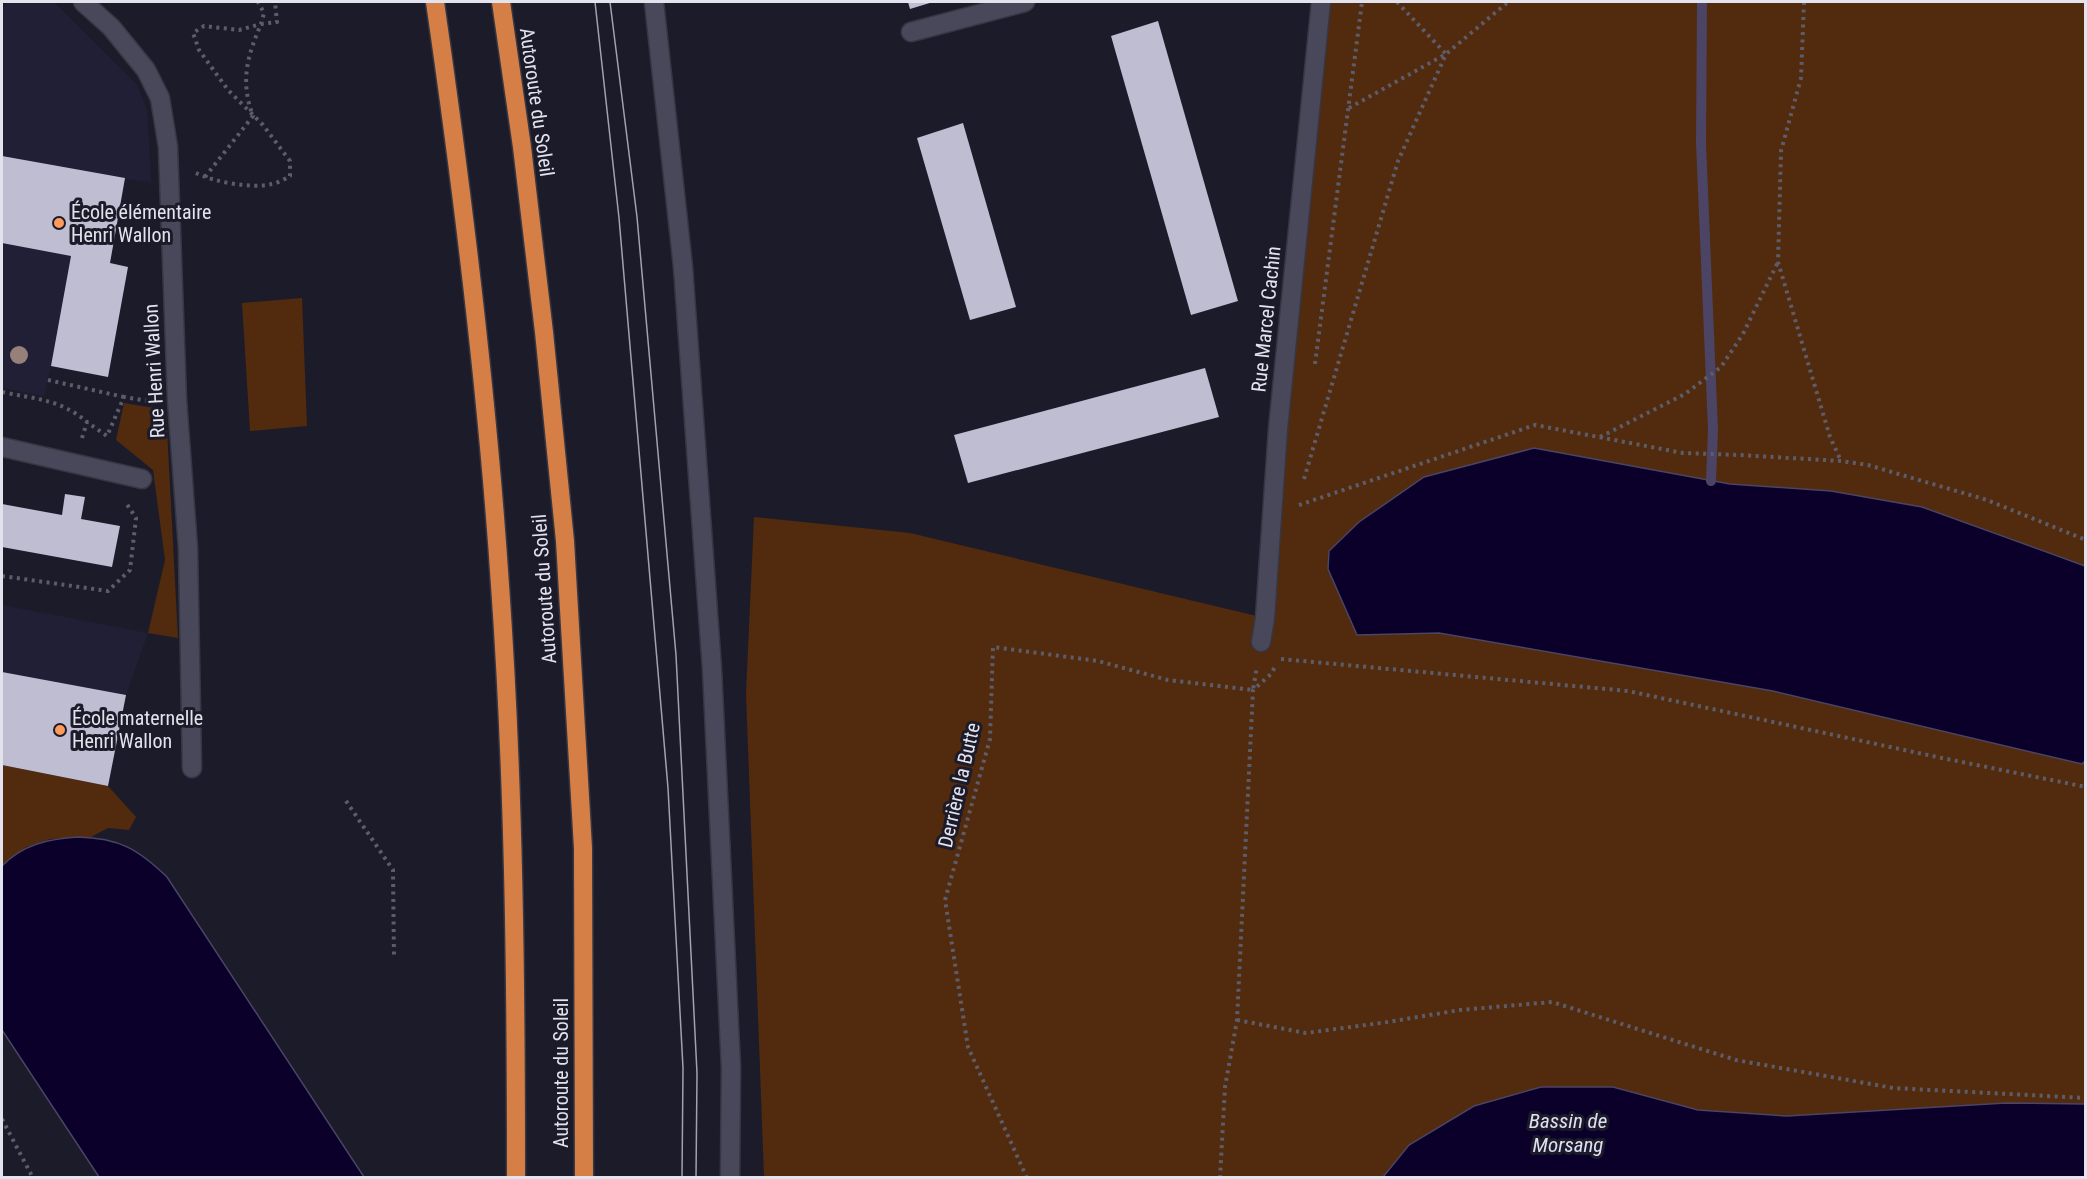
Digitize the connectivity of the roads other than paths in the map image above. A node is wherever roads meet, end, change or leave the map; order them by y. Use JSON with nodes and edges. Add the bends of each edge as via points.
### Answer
{"nodes":[{"id":1,"x":83,"y":2,"type":"edge"},
{"id":2,"x":435,"y":2,"type":"edge"},
{"id":3,"x":501,"y":2,"type":"edge"},
{"id":4,"x":654,"y":2,"type":"edge"},
{"id":5,"x":1025,"y":2,"type":"edge"},
{"id":6,"x":1321,"y":2,"type":"edge"},
{"id":7,"x":911,"y":32,"type":"dead end"},
{"id":8,"x":2,"y":447,"type":"edge"},
{"id":9,"x":142,"y":479,"type":"dead end"},
{"id":10,"x":1261,"y":642,"type":"dead end"},
{"id":11,"x":192,"y":768,"type":"dead end"},
{"id":12,"x":516,"y":1178,"type":"edge"},
{"id":13,"x":584,"y":1178,"type":"edge"},
{"id":14,"x":730,"y":1178,"type":"edge"}],
"edges":[{"from":1,"to":11,"type":"street","name":"Rue Henri Wallon","via":[[111,27],[146,70],[160,98],[168,159],[177,400],[188,548]]},
{"from":2,"to":12,"type":"highway","via":[[476,311],[500,586],[514,861]]},
{"from":3,"to":13,"type":"highway","name":"Autoroute du Soleil","via":[[522,147],[565,541],[582,848]]},
{"from":4,"to":14,"type":"street","via":[[683,267],[712,669],[731,1068]]},
{"from":5,"to":7,"type":"street"},
{"from":6,"to":10,"type":"street","name":"Rue Marcel Cachin"},
{"from":8,"to":9,"type":"street"}]}
